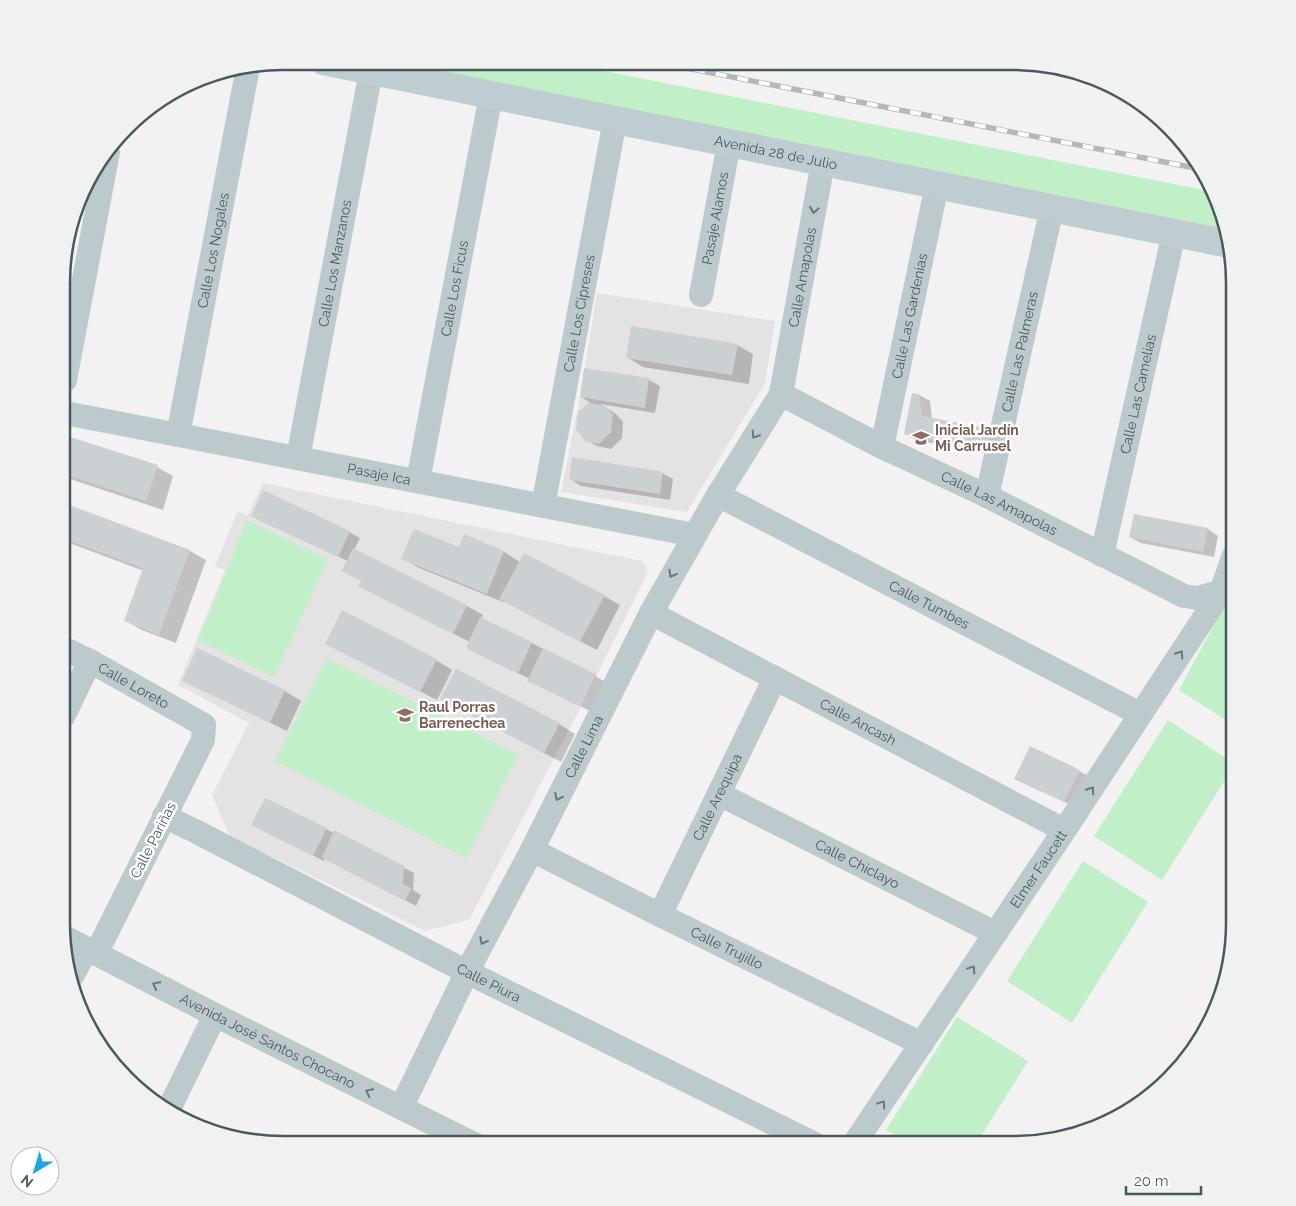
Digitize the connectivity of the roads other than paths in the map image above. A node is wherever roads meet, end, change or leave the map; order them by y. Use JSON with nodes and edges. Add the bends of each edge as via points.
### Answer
{"nodes":[{"id":1,"x":366,"y":70,"type":"edge"},
{"id":2,"x":371,"y":71,"type":"junction"},
{"id":3,"x":247,"y":73,"type":"edge"},
{"id":4,"x":491,"y":95,"type":"junction"},
{"id":5,"x":615,"y":120,"type":"junction"},
{"id":6,"x":729,"y":143,"type":"junction"},
{"id":7,"x":823,"y":162,"type":"junction"},
{"id":8,"x":105,"y":166,"type":"edge"},
{"id":9,"x":937,"y":185,"type":"junction"},
{"id":10,"x":1052,"y":208,"type":"junction"},
{"id":11,"x":1174,"y":233,"type":"junction"},
{"id":12,"x":1222,"y":243,"type":"edge"},
{"id":13,"x":701,"y":295,"type":"dead end"},
{"id":14,"x":70,"y":353,"type":"edge"},
{"id":15,"x":781,"y":394,"type":"junction"},
{"id":16,"x":70,"y":414,"type":"edge"},
{"id":17,"x":178,"y":435,"type":"junction"},
{"id":18,"x":882,"y":447,"type":"junction"},
{"id":19,"x":298,"y":458,"type":"junction"},
{"id":20,"x":418,"y":481,"type":"junction"},
{"id":21,"x":718,"y":495,"type":"junction"},
{"id":22,"x":987,"y":496,"type":"junction"},
{"id":23,"x":543,"y":506,"type":"junction"},
{"id":24,"x":694,"y":535,"type":"junction"},
{"id":25,"x":1102,"y":555,"type":"junction"},
{"id":26,"x":1226,"y":592,"type":"edge"},
{"id":27,"x":1226,"y":595,"type":"edge"},
{"id":28,"x":651,"y":612,"type":"junction"},
{"id":29,"x":70,"y":651,"type":"edge"},
{"id":30,"x":90,"y":661,"type":"junction"},
{"id":31,"x":775,"y":678,"type":"junction"},
{"id":32,"x":70,"y":702,"type":"edge"},
{"id":33,"x":1140,"y":714,"type":"junction"},
{"id":34,"x":204,"y":725,"type":"joint"},
{"id":35,"x":719,"y":794,"type":"junction"},
{"id":36,"x":164,"y":816,"type":"junction"},
{"id":37,"x":1064,"y":830,"type":"junction"},
{"id":38,"x":532,"y":850,"type":"junction"},
{"id":39,"x":660,"y":915,"type":"junction"},
{"id":40,"x":995,"y":934,"type":"junction"},
{"id":41,"x":70,"y":940,"type":"edge"},
{"id":42,"x":91,"y":951,"type":"junction"},
{"id":43,"x":76,"y":972,"type":"edge"},
{"id":44,"x":467,"y":972,"type":"junction"},
{"id":45,"x":214,"y":1015,"type":"junction"},
{"id":46,"x":922,"y":1044,"type":"junction"},
{"id":47,"x":171,"y":1104,"type":"edge"},
{"id":48,"x":401,"y":1108,"type":"junction"},
{"id":49,"x":458,"y":1136,"type":"edge"},
{"id":50,"x":799,"y":1136,"type":"edge"},
{"id":51,"x":859,"y":1136,"type":"edge"}],
"edges":[{"from":1,"to":2,"type":"street","name":"Avenida 28 de Julio"},
{"from":2,"to":4,"type":"street","name":"Avenida 28 de Julio"},
{"from":2,"to":19,"type":"street","name":"Calle Los Manzanos"},
{"from":3,"to":17,"type":"street","name":"Calle Los Nogales"},
{"from":4,"to":5,"type":"street","name":"Avenida 28 de Julio"},
{"from":4,"to":20,"type":"street","name":"Calle Los Ficus"},
{"from":5,"to":6,"type":"street","name":"Avenida 28 de Julio"},
{"from":5,"to":23,"type":"street","name":"Calle Los Cipreses"},
{"from":6,"to":7,"type":"street","name":"Avenida 28 de Julio"},
{"from":6,"to":13,"type":"street","name":"Pasaje Alamos"},
{"from":7,"to":9,"type":"street","name":"Avenida 28 de Julio"},
{"from":7,"to":15,"type":"street","name":"Calle Amapolas","one_way":true},
{"from":8,"to":14,"type":"street"},
{"from":9,"to":10,"type":"street","name":"Avenida 28 de Julio"},
{"from":9,"to":18,"type":"street","name":"Calle Las Gardenias"},
{"from":10,"to":11,"type":"street","name":"Avenida 28 de Julio"},
{"from":10,"to":22,"type":"street","name":"Calle Las Palmeras"},
{"from":11,"to":12,"type":"street","name":"Avenida 28 de Julio"},
{"from":11,"to":25,"type":"street","name":"Calle Las Camelias"},
{"from":15,"to":18,"type":"street","name":"Calle Las Amapolas"},
{"from":15,"to":21,"type":"street","name":"Calle Lima","one_way":true},
{"from":16,"to":17,"type":"street","name":"Pasaje Ica"},
{"from":17,"to":19,"type":"street","name":"Pasaje Ica"},
{"from":18,"to":22,"type":"street","name":"Calle Las Amapolas"},
{"from":19,"to":20,"type":"street","name":"Pasaje Ica"},
{"from":20,"to":23,"type":"street","name":"Pasaje Ica"},
{"from":21,"to":24,"type":"street","name":"Calle Lima"},
{"from":21,"to":33,"type":"street","name":"Calle Tumbes"},
{"from":22,"to":25,"type":"street","name":"Calle Las Amapolas"},
{"from":23,"to":24,"type":"street","name":"Pasaje Ica"},
{"from":24,"to":28,"type":"street","name":"Calle Lima","one_way":true},
{"from":25,"to":26,"type":"street","name":"Calle Las Amapolas","via":[[1184,596],[1197,598]]},
{"from":33,"to":27,"type":"street","name":"Elmer Faucett","one_way":true},
{"from":28,"to":31,"type":"street","name":"Calle Ancash"},
{"from":28,"to":38,"type":"street","name":"Calle Lima","one_way":true},
{"from":29,"to":30,"type":"street","name":"Calle Loreto"},
{"from":30,"to":32,"type":"street"},
{"from":30,"to":34,"type":"street","name":"Calle Loreto"},
{"from":31,"to":35,"type":"street","name":"Calle Arequipa"},
{"from":31,"to":37,"type":"street","name":"Calle Ancash"},
{"from":37,"to":33,"type":"street","name":"Elmer Faucett","one_way":true},
{"from":34,"to":36,"type":"street","name":"Calle Pariñas","via":[[203,740]]},
{"from":35,"to":39,"type":"street","name":"Calle Arequipa"},
{"from":35,"to":40,"type":"street","name":"Calle Chiclayo"},
{"from":36,"to":42,"type":"street","name":"Calle Pariñas"},
{"from":36,"to":44,"type":"street","name":"Calle Piura"},
{"from":37,"to":40,"type":"street","name":"Elmer Faucett"},
{"from":38,"to":39,"type":"street","name":"Calle Trujillo"},
{"from":38,"to":44,"type":"street","name":"Calle Lima","one_way":true},
{"from":39,"to":46,"type":"street","name":"Calle Trujillo"},
{"from":46,"to":40,"type":"street","name":"Elmer Faucett","one_way":true},
{"from":41,"to":42,"type":"street","name":"Avenida José Santos Chocano"},
{"from":42,"to":43,"type":"street","name":"Calle Pariñas"},
{"from":45,"to":42,"type":"street","name":"Avenida José Santos Chocano","one_way":true},
{"from":44,"to":48,"type":"street","name":"Calle Lima"},
{"from":44,"to":50,"type":"street","name":"Calle Piura"},
{"from":45,"to":47,"type":"street"},
{"from":48,"to":45,"type":"street","name":"Avenida José Santos Chocano","one_way":true},
{"from":51,"to":46,"type":"street","name":"Elmer Faucett","one_way":true},
{"from":48,"to":49,"type":"street","name":"Avenida José Santos Chocano"}]}
